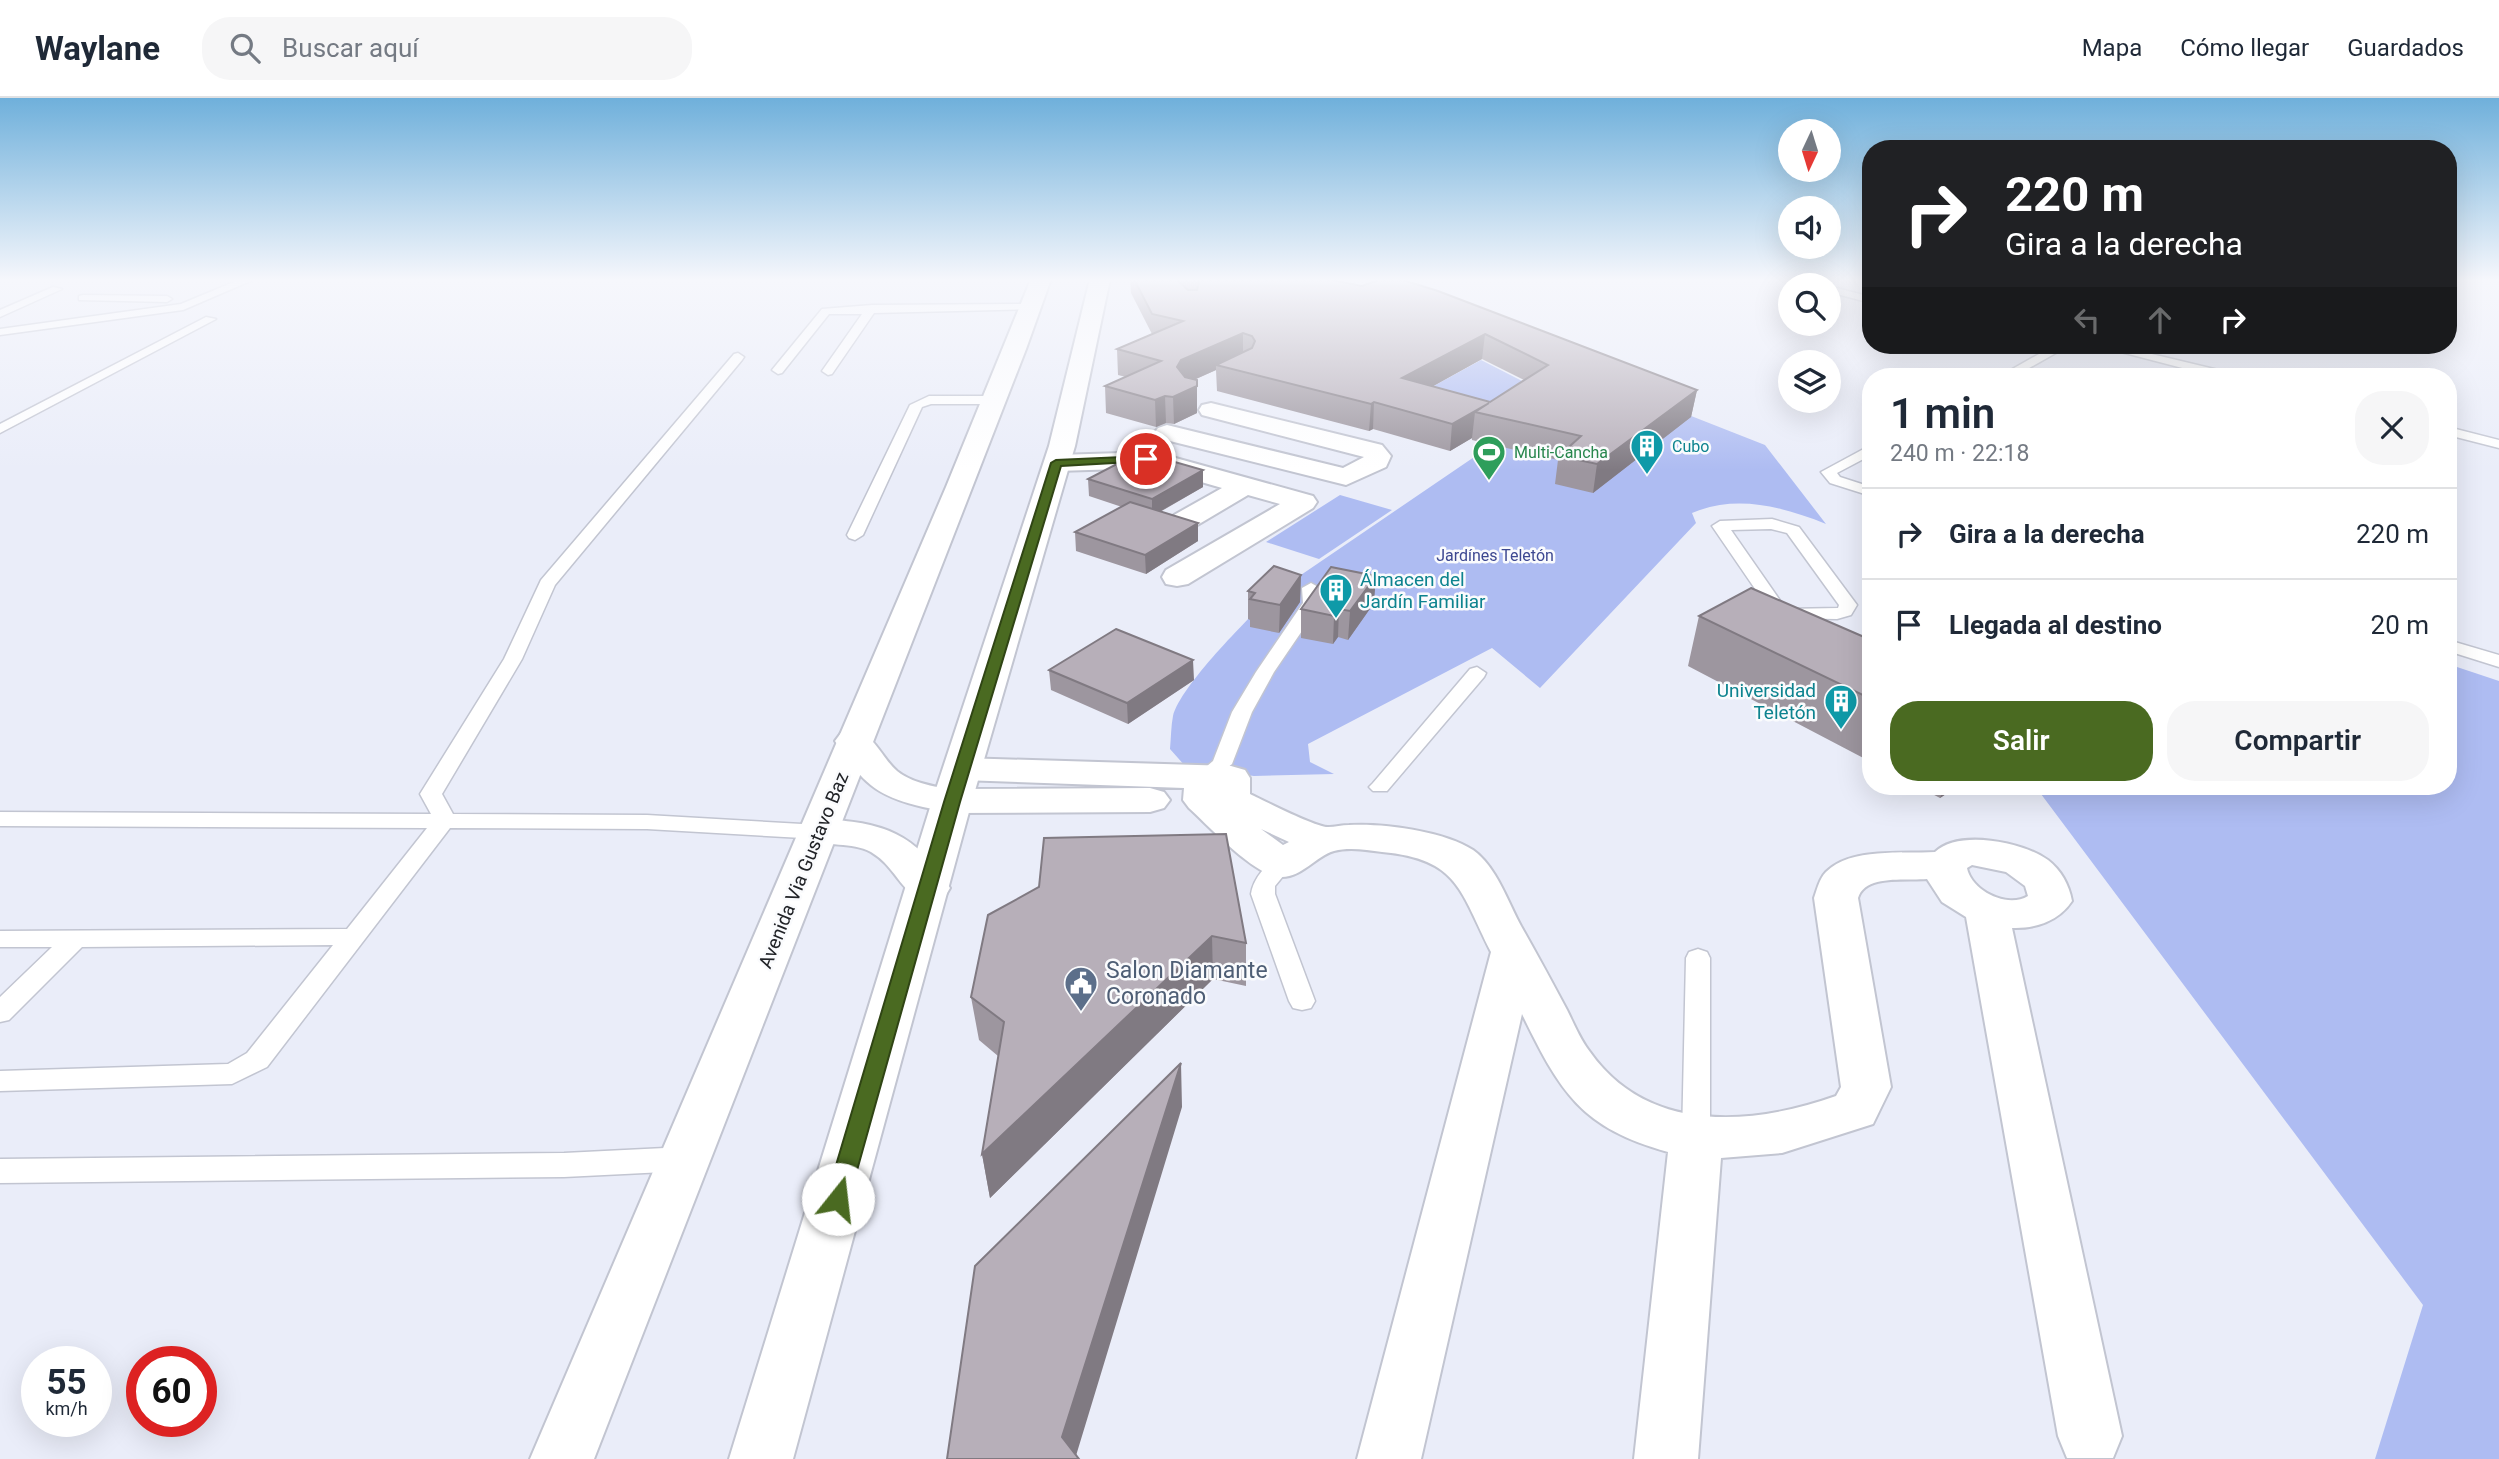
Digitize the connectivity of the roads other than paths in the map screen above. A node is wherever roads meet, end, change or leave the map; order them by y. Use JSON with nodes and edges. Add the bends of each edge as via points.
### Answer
{"nodes":[{"id":1,"x":165,"y":343,"type":"edge"},
{"id":2,"x":800,"y":343,"type":"edge"},
{"id":3,"x":848,"y":343,"type":"edge"},
{"id":4,"x":1017,"y":343,"type":"edge"},
{"id":5,"x":1085,"y":343,"type":"edge"},
{"id":6,"x":2047,"y":354,"type":"edge"},
{"id":7,"x":2137,"y":354,"type":"edge"},
{"id":8,"x":738,"y":357,"type":"dead end"},
{"id":9,"x":2021,"y":368,"type":"edge"},
{"id":10,"x":2194,"y":368,"type":"edge"},
{"id":11,"x":778,"y":370,"type":"dead end"},
{"id":12,"x":828,"y":371,"type":"dead end"},
{"id":13,"x":995,"y":400,"type":"junction"},
{"id":14,"x":0,"y":429,"type":"edge"},
{"id":15,"x":1167,"y":433,"type":"junction"},
{"id":16,"x":2457,"y":433,"type":"edge"},
{"id":17,"x":2499,"y":443,"type":"edge"},
{"id":18,"x":1059,"y":454,"type":"junction"},
{"id":19,"x":1862,"y":454,"type":"edge"},
{"id":20,"x":1346,"y":477,"type":"junction"},
{"id":21,"x":1244,"y":486,"type":"junction"},
{"id":22,"x":1862,"y":489,"type":"edge"},
{"id":23,"x":1303,"y":502,"type":"junction"},
{"id":24,"x":1184,"y":521,"type":"edge"},
{"id":25,"x":1720,"y":526,"type":"joint"},
{"id":26,"x":855,"y":535,"type":"dead end"},
{"id":27,"x":1177,"y":577,"type":"dead end"},
{"id":28,"x":1311,"y":588,"type":"dead end"},
{"id":29,"x":2457,"y":648,"type":"edge"},
{"id":30,"x":2499,"y":661,"type":"edge"},
{"id":31,"x":1477,"y":673,"type":"dead end"},
{"id":32,"x":854,"y":741,"type":"junction"},
{"id":33,"x":1218,"y":784,"type":"junction"},
{"id":34,"x":957,"y":785,"type":"junction"},
{"id":35,"x":1380,"y":787,"type":"dead end"},
{"id":36,"x":0,"y":818,"type":"edge"},
{"id":37,"x":446,"y":820,"type":"junction"},
{"id":38,"x":820,"y":832,"type":"junction"},
{"id":39,"x":1322,"y":841,"type":"junction"},
{"id":40,"x":1282,"y":864,"type":"junction"},
{"id":41,"x":1946,"y":865,"type":"junction"},
{"id":42,"x":929,"y":888,"type":"junction"},
{"id":43,"x":1986,"y":909,"type":"junction"},
{"id":44,"x":354,"y":937,"type":"junction"},
{"id":45,"x":76,"y":938,"type":"junction"},
{"id":46,"x":0,"y":939,"type":"edge"},
{"id":47,"x":1513,"y":952,"type":"junction"},
{"id":48,"x":1698,"y":958,"type":"dead end"},
{"id":49,"x":1302,"y":1001,"type":"dead end"},
{"id":50,"x":0,"y":1013,"type":"edge"},
{"id":51,"x":0,"y":1081,"type":"edge"},
{"id":52,"x":1696,"y":1138,"type":"junction"},
{"id":53,"x":685,"y":1159,"type":"junction"},
{"id":54,"x":0,"y":1171,"type":"edge"},
{"id":55,"x":2090,"y":1436,"type":"dead end"},
{"id":56,"x":562,"y":1459,"type":"edge"},
{"id":57,"x":761,"y":1459,"type":"edge"},
{"id":58,"x":1389,"y":1459,"type":"edge"},
{"id":59,"x":1666,"y":1459,"type":"edge"}],
"edges":[{"from":1,"to":14,"type":"lane"},
{"from":2,"to":11,"type":"lane"},
{"from":3,"to":12,"type":"lane"},
{"from":4,"to":13,"type":"street","name":"Avenida Via Gustavo Baz"},
{"from":5,"to":18,"type":"street"},
{"from":6,"to":9,"type":"lane"},
{"from":7,"to":10,"type":"lane"},
{"from":8,"to":37,"type":"lane","via":[[547,584],[513,659],[431,794]]},
{"from":13,"to":26,"type":"lane","via":[[929,400],[917,405]]},
{"from":13,"to":32,"type":"street","name":"Avenida Via Gustavo Baz"},
{"from":15,"to":18,"type":"street","via":[[1147,442]]},
{"from":15,"to":20,"type":"street"},
{"from":15,"to":20,"type":"street","via":[[1203,403],[1378,456],[1377,461]]},
{"from":16,"to":17,"type":"lane"},
{"from":18,"to":21,"type":"street","via":[[1154,460]]},
{"from":18,"to":34,"type":"street"},
{"from":19,"to":22,"type":"lane","via":[[1828,472],[1835,480]]},
{"from":20,"to":23,"type":"street"},
{"from":21,"to":23,"type":"street"},
{"from":21,"to":24,"type":"street"},
{"from":23,"to":27,"type":"street"},
{"from":25,"to":25,"type":"lane","via":[[1781,614],[1845,611],[1848,605],[1793,530],[1772,524]]},
{"from":28,"to":33,"type":"lane","via":[[1312,603],[1242,712]]},
{"from":29,"to":30,"type":"lane"},
{"from":31,"to":35,"type":"lane"},
{"from":32,"to":34,"type":"street","via":[[882,781],[904,791]]},
{"from":32,"to":38,"type":"street","name":"Avenida Via Gustavo Baz"},
{"from":33,"to":34,"type":"street"},
{"from":33,"to":39,"type":"street"},
{"from":33,"to":40,"type":"street","via":[[1256,846]]},
{"from":34,"to":42,"type":"street"},
{"from":36,"to":37,"type":"lane"},
{"from":37,"to":38,"type":"lane","via":[[647,822]]},
{"from":37,"to":44,"type":"lane"},
{"from":38,"to":42,"type":"street","via":[[882,839],[906,857]]},
{"from":38,"to":53,"type":"street","name":"Avenida Via Gustavo Baz"},
{"from":39,"to":40,"type":"street"},
{"from":39,"to":47,"type":"street","via":[[1398,841],[1459,860],[1475,879]]},
{"from":40,"to":49,"type":"lane","via":[[1264,885],[1264,894]]},
{"from":41,"to":43,"type":"street","via":[[1945,876],[1952,888]]},
{"from":41,"to":43,"type":"street","via":[[1969,852],[1997,855],[2026,866],[2050,890],[2050,901],[2028,915]]},
{"from":41,"to":52,"type":"street","via":[[1858,870],[1841,882],[1836,898],[1866,1087],[1855,1110],[1791,1132]]},
{"from":42,"to":57,"type":"street"},
{"from":43,"to":55,"type":"street"},
{"from":44,"to":45,"type":"lane"},
{"from":44,"to":51,"type":"lane","via":[[257,1060],[244,1070],[233,1074]]},
{"from":45,"to":46,"type":"lane"},
{"from":45,"to":50,"type":"lane"},
{"from":47,"to":52,"type":"street","via":[[1574,1068],[1606,1102],[1651,1127]]},
{"from":47,"to":58,"type":"street"},
{"from":48,"to":52,"type":"lane"},
{"from":52,"to":59,"type":"street"},
{"from":53,"to":54,"type":"lane","via":[[564,1165]]},
{"from":53,"to":56,"type":"street","name":"Avenida Via Gustavo Baz"}]}
